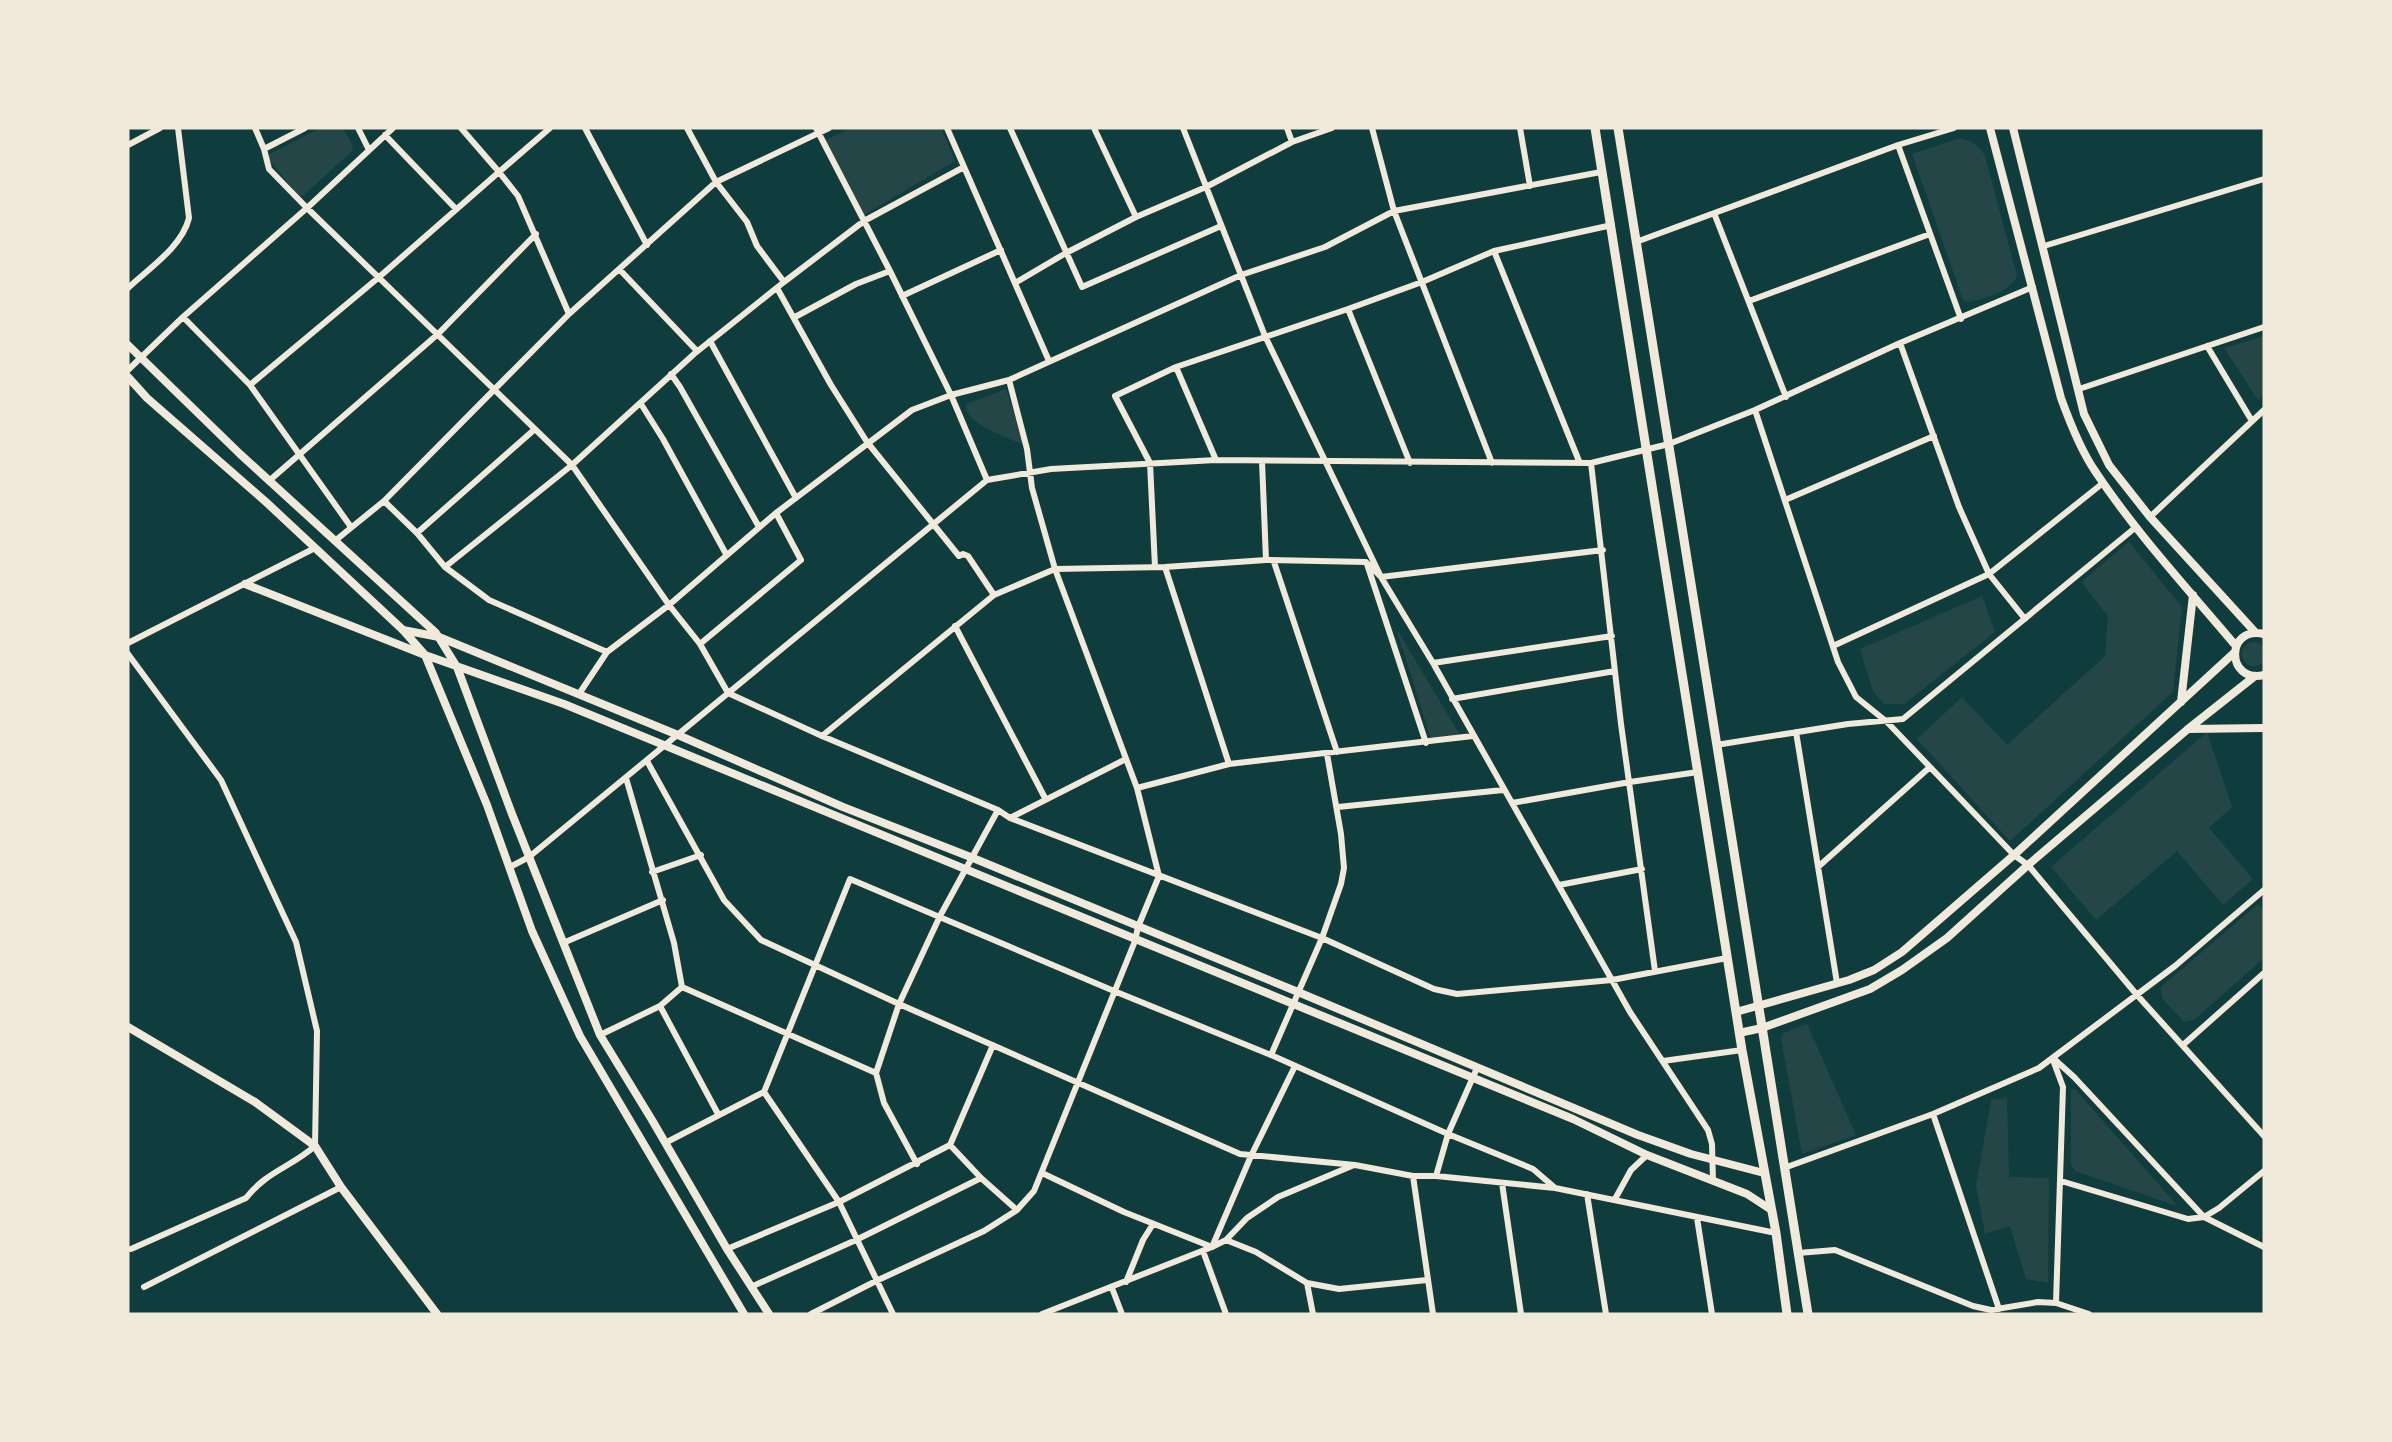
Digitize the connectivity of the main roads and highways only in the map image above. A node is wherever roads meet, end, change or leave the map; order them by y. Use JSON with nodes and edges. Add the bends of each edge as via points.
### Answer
{"nodes":[{"id":1,"x":1595,"y":128,"type":"edge"},
{"id":2,"x":1618,"y":128,"type":"edge"},
{"id":3,"x":1787,"y":1314,"type":"edge"},
{"id":4,"x":1808,"y":1314,"type":"edge"}],
"edges":[{"from":1,"to":3,"type":"main road"},
{"from":2,"to":4,"type":"main road"}]}
